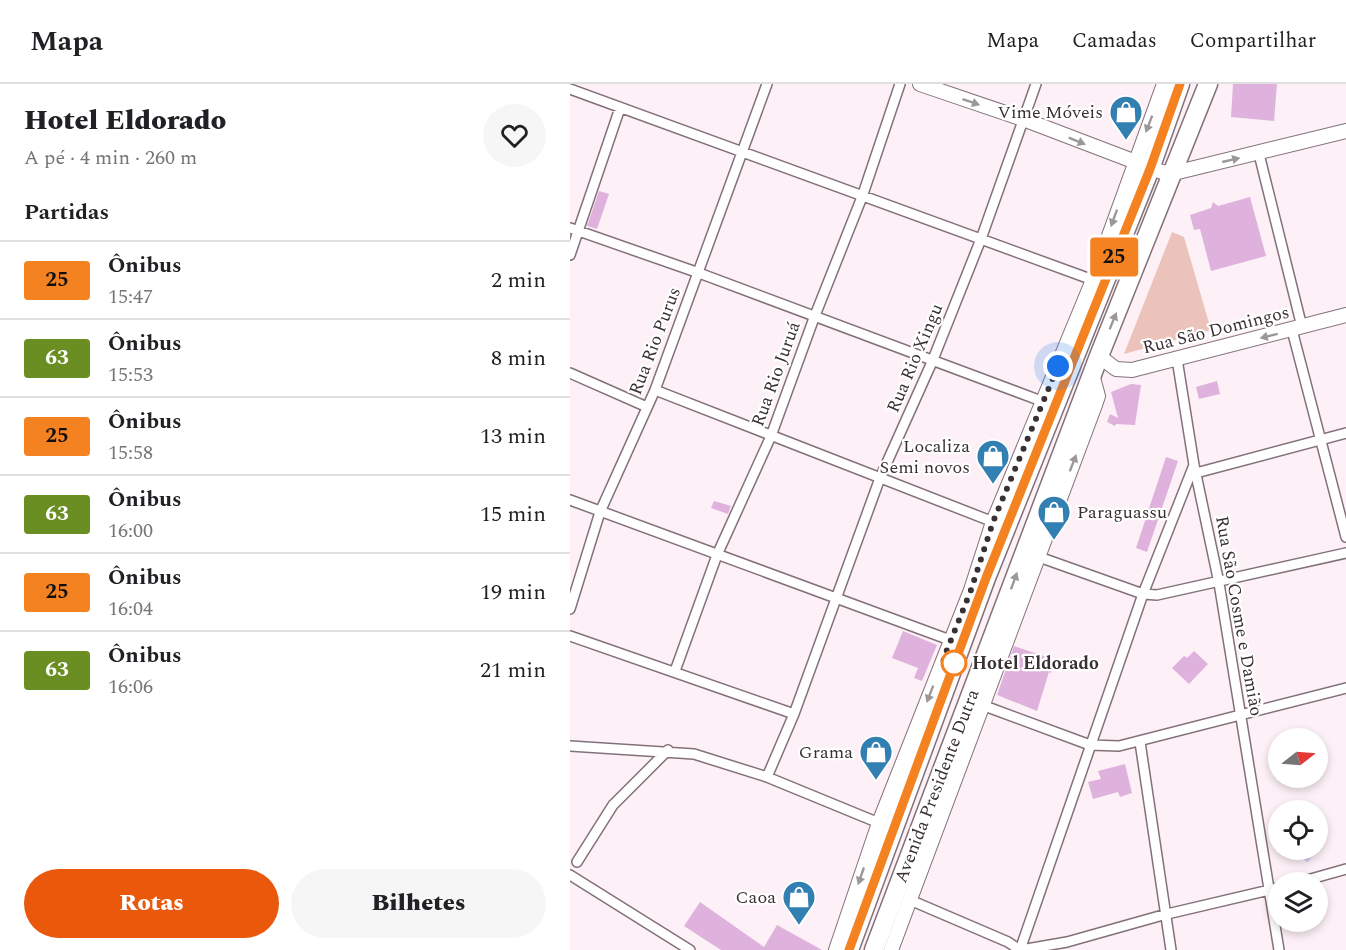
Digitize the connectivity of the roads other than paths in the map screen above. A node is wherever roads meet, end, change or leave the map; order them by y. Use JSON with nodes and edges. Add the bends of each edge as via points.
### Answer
{"nodes":[{"id":1,"x":767,"y":84,"type":"edge"},
{"id":2,"x":900,"y":84,"type":"edge"},
{"id":3,"x":920,"y":84,"type":"edge"},
{"id":4,"x":1036,"y":84,"type":"edge"},
{"id":5,"x":1180,"y":84,"type":"edge"},
{"id":6,"x":1208,"y":84,"type":"edge"},
{"id":7,"x":570,"y":89,"type":"edge"},
{"id":8,"x":1166,"y":95,"type":"edge"},
{"id":9,"x":620,"y":108,"type":"junction"},
{"id":10,"x":1023,"y":119,"type":"junction"},
{"id":11,"x":1346,"y":131,"type":"edge"},
{"id":12,"x":742,"y":152,"type":"junction"},
{"id":13,"x":1259,"y":154,"type":"junction"},
{"id":14,"x":1142,"y":166,"type":"junction"},
{"id":15,"x":1174,"y":173,"type":"junction"},
{"id":16,"x":862,"y":197,"type":"junction"},
{"id":17,"x":575,"y":230,"type":"edge"},
{"id":18,"x":981,"y":239,"type":"junction"},
{"id":19,"x":570,"y":255,"type":"edge"},
{"id":20,"x":1108,"y":255,"type":"junction"},
{"id":21,"x":699,"y":273,"type":"junction"},
{"id":22,"x":1093,"y":280,"type":"junction"},
{"id":23,"x":1346,"y":315,"type":"edge"},
{"id":24,"x":814,"y":318,"type":"junction"},
{"id":25,"x":1297,"y":328,"type":"junction"},
{"id":26,"x":1072,"y":330,"type":"junction"},
{"id":27,"x":1099,"y":356,"type":"junction"},
{"id":28,"x":1177,"y":359,"type":"junction"},
{"id":29,"x":932,"y":362,"type":"junction"},
{"id":30,"x":570,"y":374,"type":"edge"},
{"id":31,"x":1062,"y":383,"type":"junction"},
{"id":32,"x":655,"y":390,"type":"junction"},
{"id":33,"x":1044,"y":402,"type":"junction"},
{"id":34,"x":647,"y":407,"type":"junction"},
{"id":35,"x":1346,"y":433,"type":"edge"},
{"id":36,"x":771,"y":435,"type":"junction"},
{"id":37,"x":1320,"y":440,"type":"junction"},
{"id":38,"x":1195,"y":469,"type":"junction"},
{"id":39,"x":880,"y":478,"type":"junction"},
{"id":40,"x":1060,"y":480,"type":"junction"},
{"id":41,"x":570,"y":500,"type":"edge"},
{"id":42,"x":600,"y":512,"type":"junction"},
{"id":43,"x":1000,"y":525,"type":"junction"},
{"id":44,"x":1346,"y":537,"type":"edge"},
{"id":45,"x":1346,"y":553,"type":"edge"},
{"id":46,"x":717,"y":555,"type":"junction"},
{"id":47,"x":1039,"y":557,"type":"junction"},
{"id":48,"x":986,"y":578,"type":"junction"},
{"id":49,"x":1220,"y":583,"type":"junction"},
{"id":50,"x":971,"y":590,"type":"junction"},
{"id":51,"x":1143,"y":594,"type":"junction"},
{"id":52,"x":838,"y":597,"type":"junction"},
{"id":53,"x":570,"y":609,"type":"edge"},
{"id":54,"x":570,"y":636,"type":"edge"},
{"id":55,"x":950,"y":640,"type":"junction"},
{"id":56,"x":675,"y":671,"type":"junction"},
{"id":57,"x":1346,"y":688,"type":"edge"},
{"id":58,"x":982,"y":705,"type":"junction"},
{"id":59,"x":794,"y":714,"type":"junction"},
{"id":60,"x":1239,"y":716,"type":"junction"},
{"id":61,"x":1140,"y":742,"type":"junction"},
{"id":62,"x":1090,"y":745,"type":"junction"},
{"id":63,"x":571,"y":747,"type":"edge"},
{"id":64,"x":668,"y":750,"type":"junction"},
{"id":65,"x":768,"y":777,"type":"junction"},
{"id":66,"x":879,"y":823,"type":"junction"},
{"id":67,"x":576,"y":862,"type":"dead end"},
{"id":68,"x":1346,"y":869,"type":"edge"},
{"id":69,"x":1270,"y":872,"type":"edge"},
{"id":70,"x":1328,"y":874,"type":"edge"},
{"id":71,"x":570,"y":875,"type":"edge"},
{"id":72,"x":1268,"y":890,"type":"edge"},
{"id":73,"x":910,"y":900,"type":"junction"},
{"id":74,"x":1163,"y":915,"type":"junction"},
{"id":75,"x":1277,"y":932,"type":"edge"},
{"id":76,"x":1068,"y":946,"type":"edge"},
{"id":77,"x":690,"y":950,"type":"edge"},
{"id":78,"x":836,"y":950,"type":"edge"},
{"id":79,"x":849,"y":950,"type":"edge"},
{"id":80,"x":874,"y":950,"type":"edge"},
{"id":81,"x":891,"y":950,"type":"edge"},
{"id":82,"x":1020,"y":950,"type":"edge"},
{"id":83,"x":1170,"y":950,"type":"edge"},
{"id":84,"x":1279,"y":950,"type":"edge"}],
"edges":[{"from":1,"to":12,"type":"street","name":"Rua Rio Purus"},
{"from":2,"to":16,"type":"street","name":"Rua Rio Juruá"},
{"from":3,"to":10,"type":"street","one_way":true},
{"from":4,"to":10,"type":"street","name":"Rua Rio Xingu"},
{"from":5,"to":8,"type":"highway","name":"Avenida Presidente Dutra"},
{"from":6,"to":15,"type":"highway","name":"Avenida Presidente Dutra"},
{"from":7,"to":9,"type":"street"},
{"from":8,"to":14,"type":"highway","name":"Avenida Presidente Dutra","one_way":true},
{"from":9,"to":12,"type":"street"},
{"from":9,"to":17,"type":"street"},
{"from":10,"to":14,"type":"street","one_way":true},
{"from":10,"to":18,"type":"street","name":"Rua Rio Xingu"},
{"from":11,"to":13,"type":"street"},
{"from":12,"to":16,"type":"street"},
{"from":12,"to":21,"type":"street","name":"Rua Rio Purus"},
{"from":15,"to":13,"type":"street","one_way":true},
{"from":13,"to":25,"type":"street"},
{"from":14,"to":15,"type":"street"},
{"from":14,"to":20,"type":"highway","name":"Avenida Presidente Dutra","one_way":true},
{"from":27,"to":15,"type":"highway","name":"Avenida Presidente Dutra","one_way":true},
{"from":16,"to":18,"type":"street"},
{"from":16,"to":24,"type":"street","name":"Rua Rio Juruá"},
{"from":17,"to":19,"type":"street"},
{"from":17,"to":21,"type":"street"},
{"from":18,"to":22,"type":"street"},
{"from":18,"to":29,"type":"street","name":"Rua Rio Xingu"},
{"from":20,"to":22,"type":"street","name":"Avenida Presidente Dutra"},
{"from":20,"to":31,"type":"highway","name":"Avenida Presidente Dutra"},
{"from":21,"to":24,"type":"street"},
{"from":21,"to":32,"type":"street","name":"Rua Rio Purus"},
{"from":22,"to":26,"type":"street","name":"Avenida Presidente Dutra"},
{"from":23,"to":25,"type":"street","name":"Rua São Domingos"},
{"from":24,"to":29,"type":"street"},
{"from":24,"to":36,"type":"street","name":"Rua Rio Juruá"},
{"from":25,"to":28,"type":"street","name":"Rua São Domingos","one_way":true},
{"from":25,"to":37,"type":"street"},
{"from":26,"to":31,"type":"highway"},
{"from":26,"to":33,"type":"street","name":"Avenida Presidente Dutra"},
{"from":27,"to":28,"type":"street","name":"Rua São Domingos","via":[[1113,368],[1124,370]]},
{"from":40,"to":27,"type":"highway","name":"Avenida Presidente Dutra","one_way":true},
{"from":28,"to":38,"type":"street","name":"Rua São Cosme e Damião"},
{"from":29,"to":33,"type":"street"},
{"from":29,"to":39,"type":"street","name":"Rua Rio Xingu"},
{"from":30,"to":34,"type":"street"},
{"from":31,"to":43,"type":"highway","name":"Avenida Presidente Dutra"},
{"from":32,"to":34,"type":"street","name":"Rua Rio Purus"},
{"from":32,"to":36,"type":"street"},
{"from":33,"to":43,"type":"street","name":"Avenida Presidente Dutra"},
{"from":34,"to":42,"type":"street","name":"Rua Rio Purus"},
{"from":35,"to":37,"type":"street"},
{"from":36,"to":39,"type":"street"},
{"from":36,"to":46,"type":"street","name":"Rua Rio Juruá"},
{"from":37,"to":38,"type":"street"},
{"from":37,"to":44,"type":"street"},
{"from":38,"to":49,"type":"street","name":"Rua São Cosme e Damião"},
{"from":38,"to":51,"type":"street"},
{"from":39,"to":43,"type":"street"},
{"from":39,"to":52,"type":"street","name":"Rua Rio Xingu"},
{"from":40,"to":47,"type":"street"},
{"from":80,"to":40,"type":"highway","name":"Avenida Presidente Dutra","one_way":true},
{"from":41,"to":42,"type":"street"},
{"from":42,"to":46,"type":"street"},
{"from":42,"to":53,"type":"street","name":"Rua Rio Purus"},
{"from":43,"to":48,"type":"highway","name":"Avenida Presidente Dutra"},
{"from":43,"to":50,"type":"street","name":"Avenida Presidente Dutra"},
{"from":45,"to":49,"type":"street"},
{"from":46,"to":52,"type":"street"},
{"from":46,"to":56,"type":"street","name":"Rua Rio Juruá"},
{"from":47,"to":51,"type":"street"},
{"from":47,"to":58,"type":"street"},
{"from":48,"to":50,"type":"highway"},
{"from":48,"to":79,"type":"highway","name":"Avenida Presidente Dutra"},
{"from":49,"to":51,"type":"street","via":[[1173,593]]},
{"from":49,"to":60,"type":"street","name":"Rua São Cosme e Damião"},
{"from":50,"to":55,"type":"street","name":"Avenida Presidente Dutra"},
{"from":51,"to":62,"type":"street"},
{"from":52,"to":55,"type":"street"},
{"from":52,"to":59,"type":"street","name":"Rua Rio Xingu"},
{"from":54,"to":56,"type":"street"},
{"from":55,"to":66,"type":"street","name":"Avenida Presidente Dutra","one_way":true},
{"from":56,"to":59,"type":"street"},
{"from":57,"to":60,"type":"street"},
{"from":58,"to":62,"type":"street"},
{"from":58,"to":73,"type":"street"},
{"from":59,"to":65,"type":"street","name":"Rua Rio Xingu"},
{"from":60,"to":61,"type":"street"},
{"from":60,"to":69,"type":"street","name":"Rua São Cosme e Damião"},
{"from":61,"to":62,"type":"street"},
{"from":61,"to":74,"type":"street"},
{"from":62,"to":82,"type":"street"},
{"from":63,"to":64,"type":"street"},
{"from":64,"to":65,"type":"street"},
{"from":64,"to":67,"type":"street","via":[[613,805]]},
{"from":65,"to":66,"type":"street"},
{"from":66,"to":78,"type":"street","name":"Avenida Presidente Dutra","one_way":true},
{"from":68,"to":70,"type":"street"},
{"from":71,"to":77,"type":"street"},
{"from":72,"to":74,"type":"street"},
{"from":73,"to":81,"type":"street"},
{"from":73,"to":82,"type":"street"},
{"from":74,"to":76,"type":"street"},
{"from":74,"to":83,"type":"street"},
{"from":75,"to":84,"type":"street","name":"Rua São Cosme e Damião"},
{"from":76,"to":82,"type":"street"}]}
